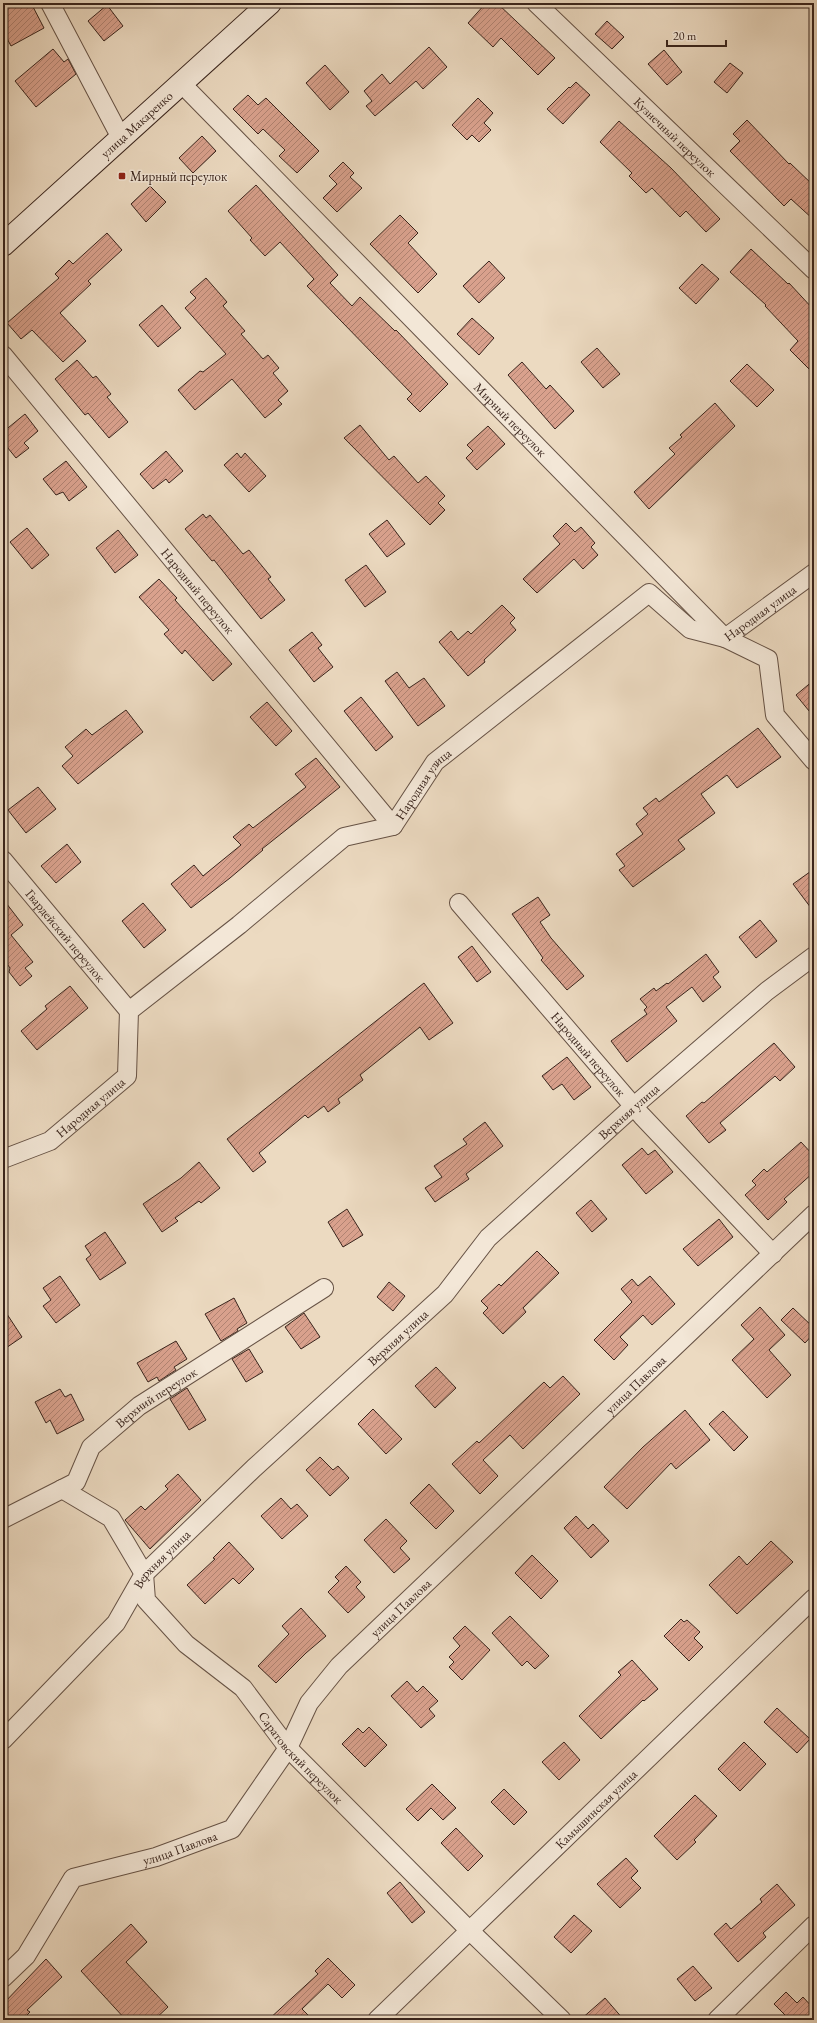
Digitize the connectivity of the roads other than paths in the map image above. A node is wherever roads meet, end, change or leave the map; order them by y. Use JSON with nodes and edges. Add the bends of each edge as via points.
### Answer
{"nodes":[{"id":1,"x":50,"y":3,"type":"edge"},
{"id":2,"x":270,"y":3,"type":"edge"},
{"id":3,"x":536,"y":3,"type":"edge"},
{"id":4,"x":181,"y":83,"type":"junction"},
{"id":5,"x":121,"y":138,"type":"junction"},
{"id":6,"x":3,"y":245,"type":"edge"},
{"id":7,"x":814,"y":270,"type":"edge"},
{"id":8,"x":3,"y":355,"type":"edge"},
{"id":9,"x":814,"y":573,"type":"edge"},
{"id":10,"x":725,"y":638,"type":"junction"},
{"id":11,"x":814,"y":761,"type":"edge"},
{"id":12,"x":392,"y":826,"type":"junction"},
{"id":13,"x":6,"y":871,"type":"edge"},
{"id":14,"x":459,"y":903,"type":"dead end"},
{"id":15,"x":814,"y":956,"type":"edge"},
{"id":16,"x":129,"y":1011,"type":"junction"},
{"id":17,"x":634,"y":1106,"type":"junction"},
{"id":18,"x":3,"y":1159,"type":"edge"},
{"id":19,"x":814,"y":1214,"type":"edge"},
{"id":20,"x":773,"y":1254,"type":"junction"},
{"id":21,"x":324,"y":1288,"type":"dead end"},
{"id":22,"x":62,"y":1489,"type":"junction"},
{"id":23,"x":3,"y":1519,"type":"edge"},
{"id":24,"x":144,"y":1574,"type":"junction"},
{"id":25,"x":814,"y":1598,"type":"edge"},
{"id":26,"x":3,"y":1740,"type":"edge"},
{"id":27,"x":288,"y":1748,"type":"junction"},
{"id":28,"x":814,"y":1925,"type":"edge"},
{"id":29,"x":469,"y":1930,"type":"junction"},
{"id":30,"x":3,"y":1978,"type":"edge"},
{"id":31,"x":377,"y":2020,"type":"edge"},
{"id":32,"x":562,"y":2020,"type":"edge"},
{"id":33,"x":717,"y":2020,"type":"edge"}],
"edges":[{"from":1,"to":5,"type":"street"},
{"from":2,"to":4,"type":"main road","name":"улица Макаренко"},
{"from":3,"to":7,"type":"street","name":"Кузнечный переулок"},
{"from":4,"to":5,"type":"main road","name":"улица Макаренко"},
{"from":4,"to":10,"type":"street","name":"Мирный переулок"},
{"from":5,"to":6,"type":"main road","name":"улица Макаренко"},
{"from":8,"to":12,"type":"street","name":"Народный переулок"},
{"from":9,"to":10,"type":"street","name":"Народная улица"},
{"from":10,"to":11,"type":"street","name":"Мирный переулок","via":[[768,659],[775,715]]},
{"from":10,"to":12,"type":"street","name":"Народная улица","via":[[690,629],[650,593],[435,762]]},
{"from":12,"to":16,"type":"street","name":"Народная улица","via":[[344,837]]},
{"from":13,"to":16,"type":"street","name":"Гвардейский переулок"},
{"from":14,"to":17,"type":"street","name":"Народный переулок"},
{"from":15,"to":17,"type":"street","name":"Верхняя улица","via":[[767,992]]},
{"from":16,"to":18,"type":"street","name":"Народная улица","via":[[128,1076],[50,1141]]},
{"from":17,"to":20,"type":"street","name":"Народный переулок"},
{"from":17,"to":24,"type":"street","name":"Верхняя улица","via":[[488,1238],[445,1294],[254,1468]]},
{"from":19,"to":20,"type":"street","name":"улица Павлова"},
{"from":20,"to":27,"type":"street","name":"улица Павлова","via":[[339,1666],[309,1703]]},
{"from":21,"to":22,"type":"street","name":"Верхний переулок","via":[[139,1406],[91,1448],[76,1482]]},
{"from":22,"to":23,"type":"street","name":"Верхний переулок"},
{"from":22,"to":24,"type":"street","name":"Саратовский переулок","via":[[111,1518]]},
{"from":24,"to":26,"type":"street","name":"Верхняя улица","via":[[116,1623]]},
{"from":24,"to":27,"type":"street","name":"Саратовский переулок","via":[[146,1600],[186,1644],[243,1688]]},
{"from":25,"to":29,"type":"street","name":"Камышинская улица"},
{"from":27,"to":29,"type":"street","name":"Саратовский переулок"},
{"from":27,"to":30,"type":"street","name":"улица Павлова","via":[[232,1829],[156,1857],[73,1878],[26,1956]]},
{"from":28,"to":33,"type":"street"},
{"from":29,"to":31,"type":"street","name":"Камышинская улица"},
{"from":29,"to":32,"type":"street","name":"Саратовский переулок"}]}
